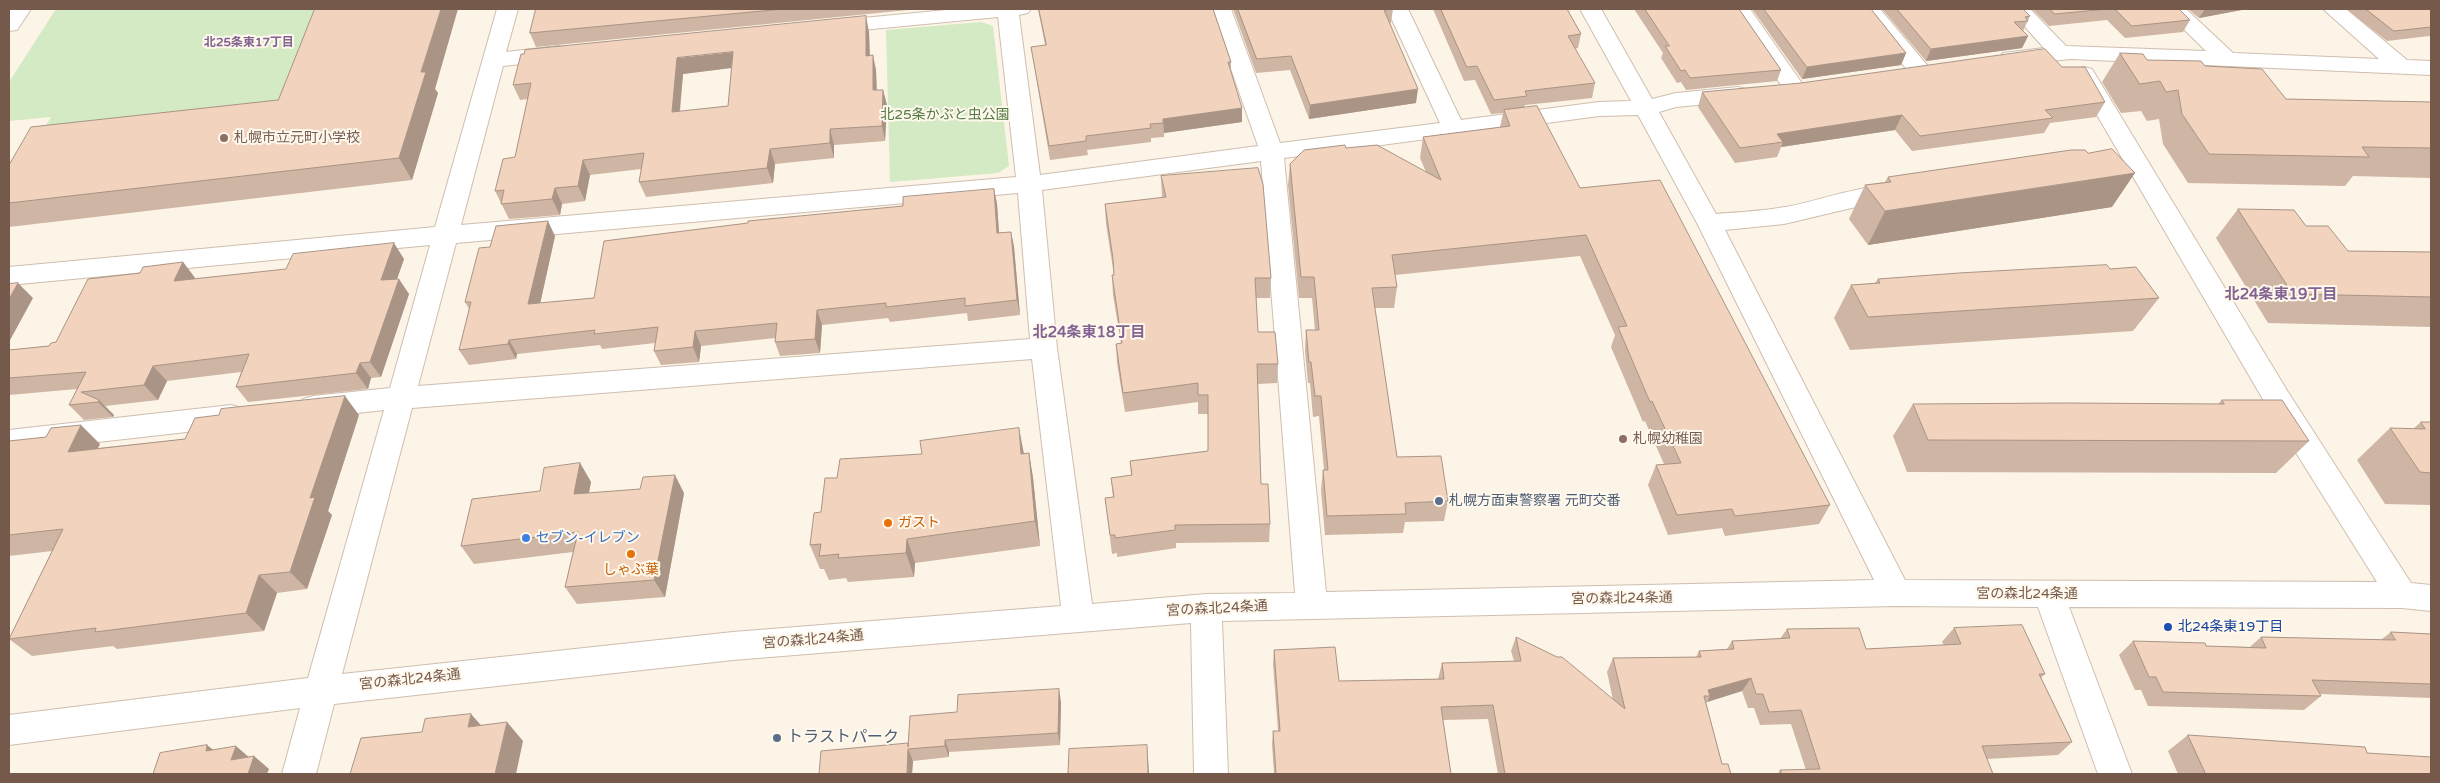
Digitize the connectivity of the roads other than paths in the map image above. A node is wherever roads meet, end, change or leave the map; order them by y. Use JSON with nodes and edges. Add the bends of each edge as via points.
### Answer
{"nodes":[{"id":1,"x":20,"y":9,"type":"edge"},
{"id":2,"x":507,"y":9,"type":"edge"},
{"id":3,"x":1013,"y":9,"type":"edge"},
{"id":4,"x":1220,"y":9,"type":"edge"},
{"id":5,"x":1397,"y":9,"type":"edge"},
{"id":6,"x":1591,"y":9,"type":"edge"},
{"id":7,"x":1740,"y":9,"type":"edge"},
{"id":8,"x":1869,"y":9,"type":"edge"},
{"id":9,"x":2019,"y":9,"type":"edge"},
{"id":10,"x":2174,"y":9,"type":"edge"},
{"id":11,"x":2334,"y":9,"type":"edge"},
{"id":12,"x":9,"y":25,"type":"edge"},
{"id":13,"x":810,"y":29,"type":"edge"},
{"id":14,"x":582,"y":51,"type":"edge"},
{"id":15,"x":2065,"y":52,"type":"junction"},
{"id":16,"x":493,"y":60,"type":"junction"},
{"id":17,"x":1994,"y":60,"type":"edge"},
{"id":18,"x":2228,"y":60,"type":"junction"},
{"id":19,"x":2400,"y":66,"type":"junction"},
{"id":20,"x":2431,"y":68,"type":"edge"},
{"id":21,"x":1919,"y":70,"type":"edge"},
{"id":22,"x":1646,"y":108,"type":"junction"},
{"id":23,"x":1454,"y":128,"type":"junction"},
{"id":24,"x":1272,"y":152,"type":"junction"},
{"id":25,"x":1029,"y":184,"type":"junction"},
{"id":26,"x":1919,"y":190,"type":"edge"},
{"id":27,"x":1709,"y":223,"type":"junction"},
{"id":28,"x":447,"y":235,"type":"junction"},
{"id":29,"x":9,"y":276,"type":"edge"},
{"id":30,"x":1044,"y":348,"type":"junction"},
{"id":31,"x":400,"y":398,"type":"junction"},
{"id":32,"x":292,"y":410,"type":"edge"},
{"id":33,"x":253,"y":414,"type":"edge"},
{"id":34,"x":9,"y":441,"type":"edge"},
{"id":35,"x":1896,"y":593,"type":"junction"},
{"id":36,"x":2048,"y":593,"type":"junction"},
{"id":37,"x":2416,"y":596,"type":"edge"},
{"id":38,"x":1312,"y":605,"type":"junction"},
{"id":39,"x":1206,"y":608,"type":"junction"},
{"id":40,"x":1078,"y":618,"type":"junction"},
{"id":41,"x":322,"y":691,"type":"junction"},
{"id":42,"x":9,"y":730,"type":"edge"},
{"id":43,"x":299,"y":774,"type":"edge"},
{"id":44,"x":1211,"y":774,"type":"edge"},
{"id":45,"x":2115,"y":774,"type":"edge"}],
"edges":[{"from":1,"to":12,"type":"street"},
{"from":2,"to":16,"type":"street"},
{"from":3,"to":13,"type":"street"},
{"from":3,"to":25,"type":"street"},
{"from":4,"to":24,"type":"street"},
{"from":5,"to":23,"type":"street"},
{"from":6,"to":22,"type":"street"},
{"from":7,"to":22,"type":"street","via":[[1785,89],[1676,100]]},
{"from":8,"to":21,"type":"street"},
{"from":9,"to":15,"type":"street"},
{"from":10,"to":18,"type":"street"},
{"from":11,"to":19,"type":"street"},
{"from":14,"to":16,"type":"street"},
{"from":15,"to":17,"type":"street"},
{"from":15,"to":18,"type":"street"},
{"from":15,"to":37,"type":"street","via":[[2125,161],[2278,400]]},
{"from":16,"to":28,"type":"street"},
{"from":18,"to":19,"type":"street"},
{"from":19,"to":20,"type":"street"},
{"from":22,"to":23,"type":"street","via":[[1599,109]]},
{"from":22,"to":27,"type":"street"},
{"from":23,"to":24,"type":"street"},
{"from":24,"to":25,"type":"street"},
{"from":24,"to":38,"type":"street"},
{"from":25,"to":28,"type":"street"},
{"from":25,"to":30,"type":"street"},
{"from":26,"to":27,"type":"street","via":[[1860,198],[1784,216]]},
{"from":27,"to":35,"type":"street"},
{"from":28,"to":29,"type":"street"},
{"from":28,"to":31,"type":"street"},
{"from":30,"to":31,"type":"street"},
{"from":30,"to":40,"type":"street"},
{"from":31,"to":32,"type":"street"},
{"from":31,"to":41,"type":"street"},
{"from":33,"to":34,"type":"street"},
{"from":35,"to":36,"type":"street","name":"宮の森北24条通"},
{"from":35,"to":38,"type":"street","name":"宮の森北24条通"},
{"from":36,"to":37,"type":"street","name":"宮の森北24条通"},
{"from":36,"to":45,"type":"street"},
{"from":38,"to":39,"type":"street","name":"宮の森北24条通"},
{"from":39,"to":40,"type":"street","name":"宮の森北24条通"},
{"from":39,"to":44,"type":"street"},
{"from":40,"to":41,"type":"street","name":"宮の森北24条通","via":[[734,646]]},
{"from":41,"to":42,"type":"street","name":"宮の森北24条通"},
{"from":41,"to":43,"type":"street"}]}
